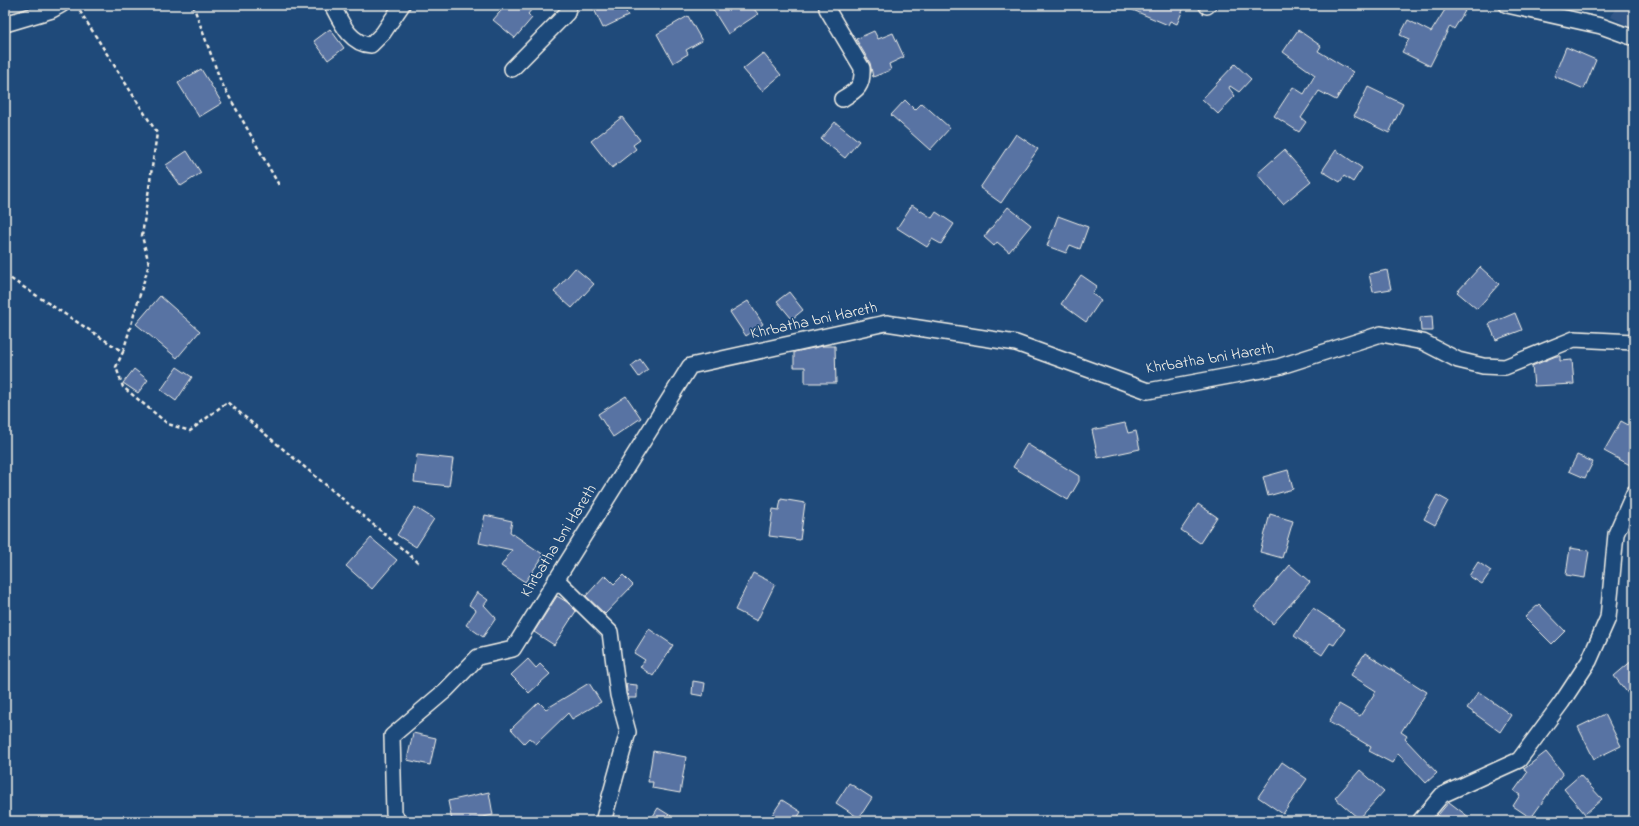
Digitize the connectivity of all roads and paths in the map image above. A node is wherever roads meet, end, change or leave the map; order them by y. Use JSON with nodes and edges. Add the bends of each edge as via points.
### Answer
{"nodes":[{"id":1,"x":61,"y":5,"type":"edge"},
{"id":2,"x":75,"y":5,"type":"edge"},
{"id":3,"x":193,"y":5,"type":"edge"},
{"id":4,"x":332,"y":5,"type":"edge"},
{"id":5,"x":402,"y":5,"type":"edge"},
{"id":6,"x":827,"y":5,"type":"edge"},
{"id":7,"x":1507,"y":5,"type":"edge"},
{"id":8,"x":565,"y":8,"type":"edge"},
{"id":9,"x":5,"y":24,"type":"edge"},
{"id":10,"x":1634,"y":38,"type":"edge"},
{"id":11,"x":512,"y":69,"type":"dead end"},
{"id":12,"x":842,"y":99,"type":"dead end"},
{"id":13,"x":280,"y":187,"type":"dead end"},
{"id":14,"x":5,"y":275,"type":"edge"},
{"id":15,"x":1634,"y":342,"type":"edge"},
{"id":16,"x":122,"y":352,"type":"junction"},
{"id":17,"x":1634,"y":493,"type":"edge"},
{"id":18,"x":418,"y":563,"type":"dead end"},
{"id":19,"x":556,"y":579,"type":"junction"},
{"id":20,"x":604,"y":818,"type":"dead end"},
{"id":21,"x":398,"y":821,"type":"edge"},
{"id":22,"x":1420,"y":821,"type":"edge"}],
"edges":[{"from":1,"to":9,"type":"street"},
{"from":2,"to":16,"type":"path","via":[[157,133],[142,236],[149,264]]},
{"from":3,"to":13,"type":"path","via":[[221,82]]},
{"from":4,"to":5,"type":"street","via":[[354,40],[363,45],[371,45],[383,33]]},
{"from":6,"to":12,"type":"street","via":[[862,68],[862,79],[857,90]]},
{"from":7,"to":10,"type":"street","via":[[1601,26]]},
{"from":8,"to":11,"type":"street"},
{"from":14,"to":16,"type":"path"},
{"from":15,"to":19,"type":"street","name":"Khrbatha bni Hareth","via":[[1574,339],[1505,367],[1483,366],[1458,360],[1423,342],[1381,334],[1278,367],[1148,391],[1016,343],[886,323],[690,366]]},
{"from":16,"to":18,"type":"path","via":[[116,366],[123,388],[168,424],[190,431],[227,402]]},
{"from":17,"to":22,"type":"street","via":[[1616,534],[1608,618],[1589,661],[1519,760],[1442,795]]},
{"from":19,"to":20,"type":"street","via":[[610,632],[618,695],[628,732]]},
{"from":19,"to":21,"type":"street","name":"Khrbatha bni Hareth","via":[[512,649],[478,657],[446,690],[392,736],[394,813]]}]}
